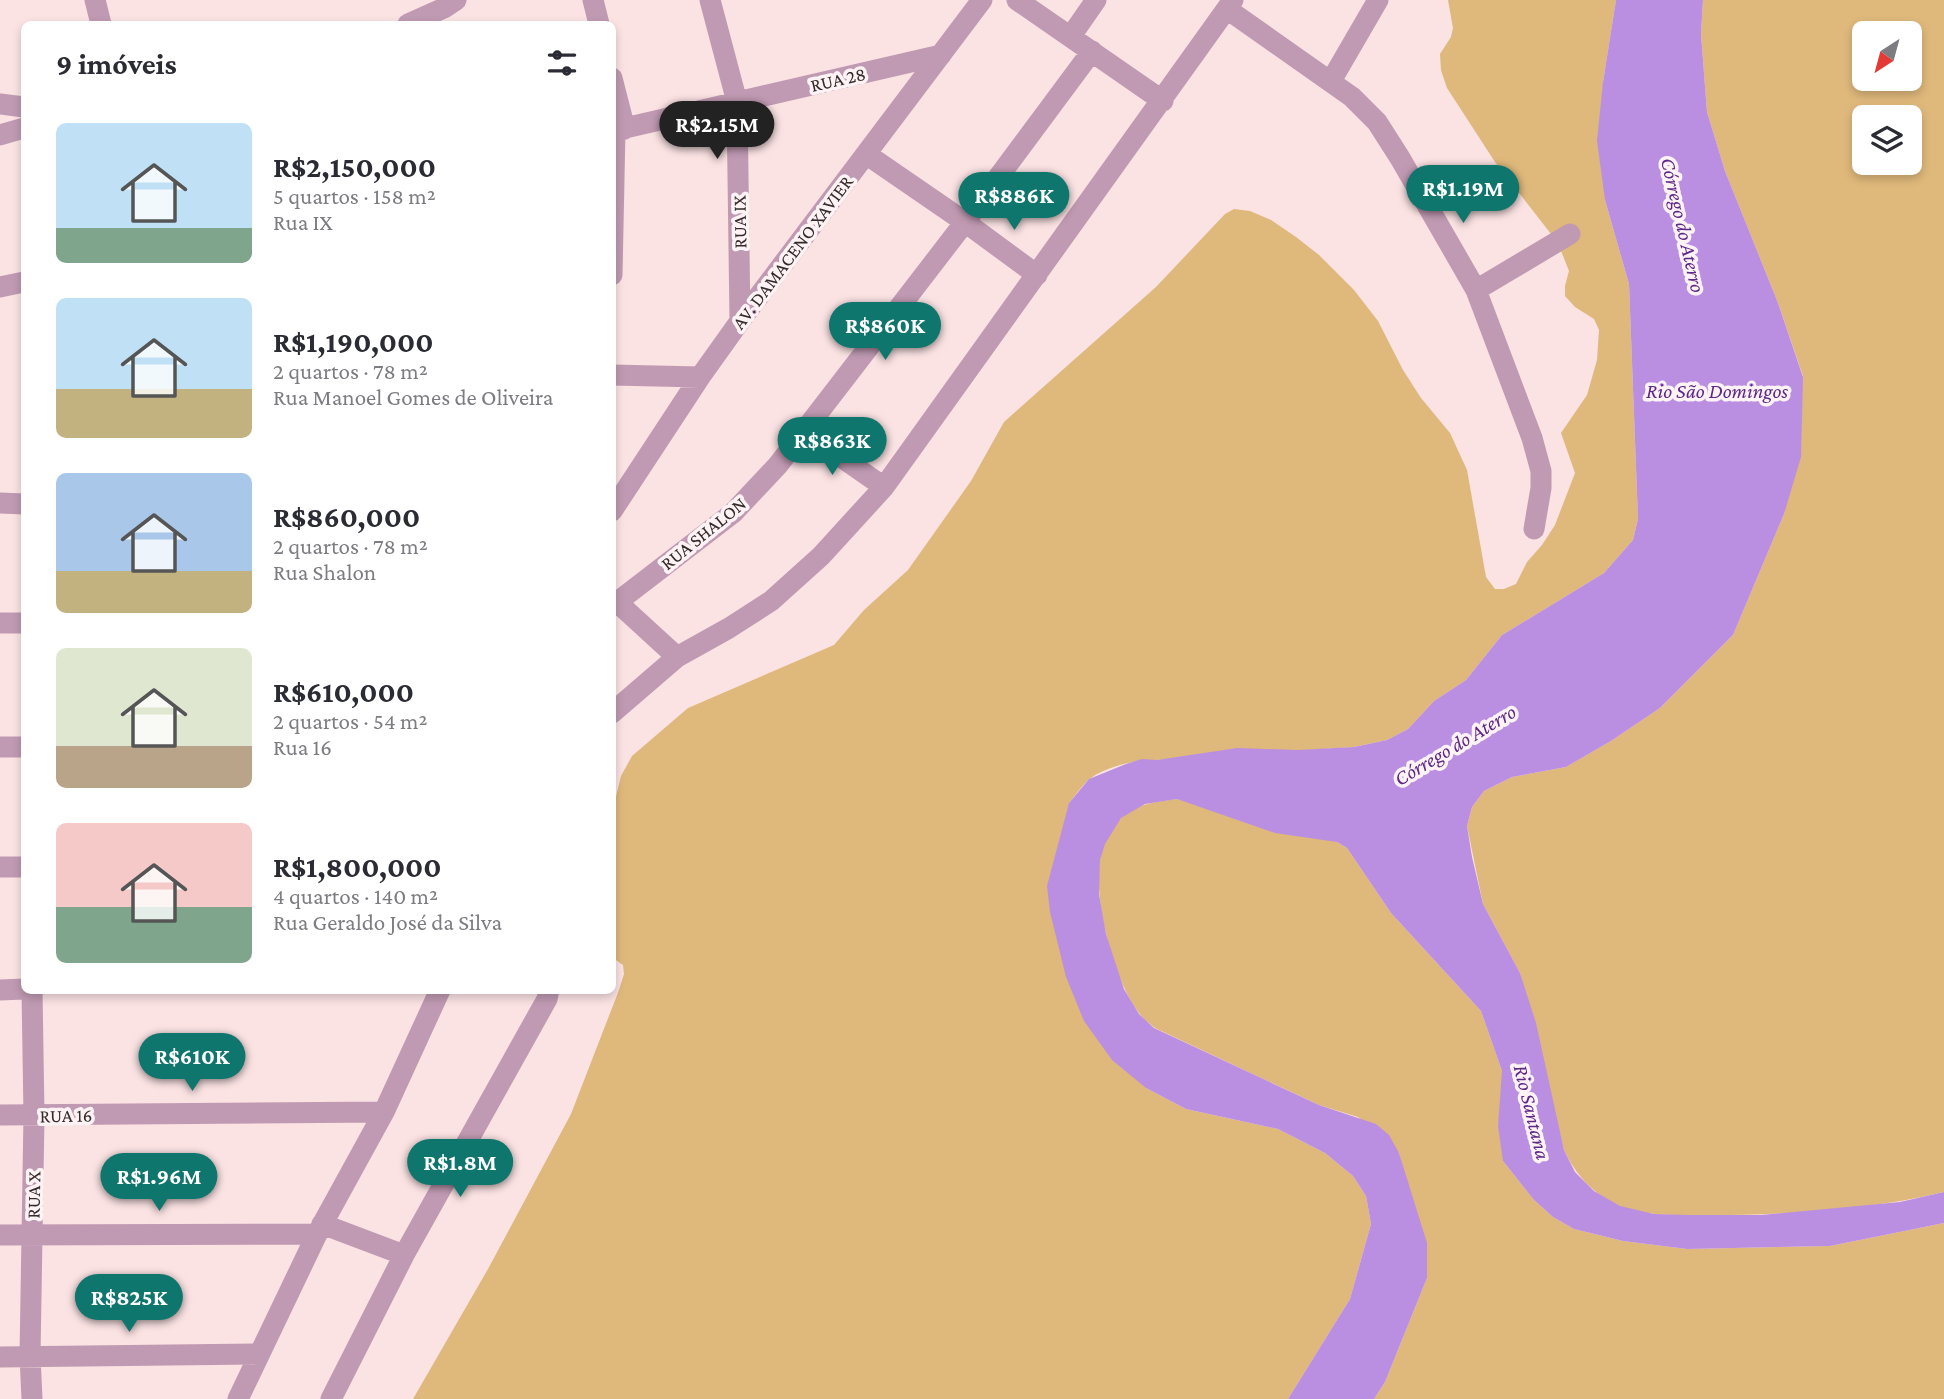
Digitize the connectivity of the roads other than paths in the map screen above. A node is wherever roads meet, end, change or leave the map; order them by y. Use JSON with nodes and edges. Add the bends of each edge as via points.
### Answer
{"nodes":[{"id":1,"x":95,"y":0,"type":"edge"},
{"id":2,"x":593,"y":0,"type":"edge"},
{"id":3,"x":710,"y":0,"type":"edge"},
{"id":4,"x":982,"y":0,"type":"edge"},
{"id":5,"x":1017,"y":0,"type":"edge"},
{"id":6,"x":1096,"y":0,"type":"edge"},
{"id":7,"x":1378,"y":0,"type":"edge"},
{"id":8,"x":1230,"y":5,"type":"edge"},
{"id":9,"x":448,"y":8,"type":"edge"},
{"id":10,"x":100,"y":21,"type":"edge"},
{"id":11,"x":416,"y":21,"type":"edge"},
{"id":12,"x":598,"y":21,"type":"edge"},
{"id":13,"x":1071,"y":36,"type":"junction"},
{"id":14,"x":1092,"y":51,"type":"junction"},
{"id":15,"x":941,"y":55,"type":"junction"},
{"id":16,"x":1331,"y":81,"type":"junction"},
{"id":17,"x":1163,"y":101,"type":"junction"},
{"id":18,"x":737,"y":102,"type":"junction"},
{"id":19,"x":0,"y":104,"type":"edge"},
{"id":20,"x":21,"y":107,"type":"edge"},
{"id":21,"x":21,"y":129,"type":"edge"},
{"id":22,"x":618,"y":130,"type":"edge"},
{"id":23,"x":0,"y":135,"type":"edge"},
{"id":24,"x":866,"y":154,"type":"junction"},
{"id":25,"x":616,"y":178,"type":"edge"},
{"id":26,"x":965,"y":222,"type":"junction"},
{"id":27,"x":1570,"y":234,"type":"dead end"},
{"id":28,"x":1037,"y":275,"type":"junction"},
{"id":29,"x":21,"y":283,"type":"edge"},
{"id":30,"x":0,"y":287,"type":"edge"},
{"id":31,"x":1476,"y":290,"type":"junction"},
{"id":32,"x":740,"y":321,"type":"junction"},
{"id":33,"x":616,"y":375,"type":"edge"},
{"id":34,"x":700,"y":377,"type":"junction"},
{"id":35,"x":805,"y":432,"type":"junction"},
{"id":36,"x":884,"y":487,"type":"junction"},
{"id":37,"x":0,"y":503,"type":"edge"},
{"id":38,"x":616,"y":503,"type":"edge"},
{"id":39,"x":21,"y":504,"type":"edge"},
{"id":40,"x":1534,"y":529,"type":"dead end"},
{"id":41,"x":616,"y":604,"type":"edge"},
{"id":42,"x":616,"y":606,"type":"edge"},
{"id":43,"x":0,"y":623,"type":"edge"},
{"id":44,"x":21,"y":623,"type":"edge"},
{"id":45,"x":677,"y":657,"type":"junction"},
{"id":46,"x":616,"y":710,"type":"edge"},
{"id":47,"x":0,"y":747,"type":"edge"},
{"id":48,"x":21,"y":747,"type":"edge"},
{"id":49,"x":0,"y":867,"type":"edge"},
{"id":50,"x":21,"y":867,"type":"edge"},
{"id":51,"x":21,"y":989,"type":"edge"},
{"id":52,"x":0,"y":990,"type":"edge"},
{"id":53,"x":32,"y":994,"type":"edge"},
{"id":54,"x":438,"y":994,"type":"edge"},
{"id":55,"x":548,"y":994,"type":"edge"},
{"id":56,"x":384,"y":1112,"type":"junction"},
{"id":57,"x":0,"y":1115,"type":"edge"},
{"id":58,"x":34,"y":1115,"type":"junction"},
{"id":59,"x":320,"y":1229,"type":"junction"},
{"id":60,"x":0,"y":1235,"type":"edge"},
{"id":61,"x":32,"y":1235,"type":"junction"},
{"id":62,"x":404,"y":1255,"type":"junction"},
{"id":63,"x":259,"y":1354,"type":"junction"},
{"id":64,"x":0,"y":1356,"type":"edge"},
{"id":65,"x":30,"y":1356,"type":"junction"},
{"id":66,"x":32,"y":1399,"type":"edge"},
{"id":67,"x":238,"y":1399,"type":"edge"},
{"id":68,"x":331,"y":1399,"type":"edge"}],
"edges":[{"from":1,"to":10,"type":"street"},
{"from":2,"to":12,"type":"street"},
{"from":3,"to":18,"type":"street","name":"RUA IX"},
{"from":4,"to":15,"type":"street","name":"AV. DAMACENO XAVIER"},
{"from":5,"to":13,"type":"street"},
{"from":6,"to":13,"type":"street"},
{"from":7,"to":16,"type":"street"},
{"from":8,"to":16,"type":"street"},
{"from":8,"to":17,"type":"street"},
{"from":9,"to":11,"type":"street"},
{"from":13,"to":14,"type":"street"},
{"from":14,"to":17,"type":"street"},
{"from":14,"to":26,"type":"street","name":"RUA SHALON"},
{"from":15,"to":18,"type":"street","name":"RUA 28"},
{"from":15,"to":24,"type":"street","name":"AV. DAMACENO XAVIER"},
{"from":16,"to":31,"type":"street","via":[[1377,122]]},
{"from":17,"to":28,"type":"street"},
{"from":18,"to":22,"type":"street","name":"RUA 28"},
{"from":18,"to":32,"type":"street","name":"RUA IX"},
{"from":19,"to":20,"type":"street"},
{"from":21,"to":23,"type":"street"},
{"from":22,"to":25,"type":"street"},
{"from":24,"to":26,"type":"street"},
{"from":24,"to":32,"type":"street","name":"AV. DAMACENO XAVIER"},
{"from":26,"to":28,"type":"street"},
{"from":26,"to":35,"type":"street","name":"RUA SHALON"},
{"from":27,"to":31,"type":"street"},
{"from":28,"to":36,"type":"street"},
{"from":29,"to":30,"type":"street"},
{"from":31,"to":40,"type":"street","via":[[1541,471]]},
{"from":32,"to":34,"type":"street","name":"AV. DAMACENO XAVIER"},
{"from":33,"to":34,"type":"street"},
{"from":34,"to":38,"type":"street","name":"AV. DAMACENO XAVIER"},
{"from":35,"to":36,"type":"street"},
{"from":35,"to":41,"type":"street","name":"RUA SHALON","via":[[733,513]]},
{"from":36,"to":45,"type":"street","via":[[821,556],[771,601]]},
{"from":37,"to":39,"type":"street"},
{"from":42,"to":45,"type":"street"},
{"from":43,"to":44,"type":"street"},
{"from":45,"to":46,"type":"street"},
{"from":47,"to":48,"type":"street"},
{"from":49,"to":50,"type":"street"},
{"from":51,"to":52,"type":"street"},
{"from":53,"to":58,"type":"street","name":"RUA X"},
{"from":54,"to":56,"type":"street"},
{"from":55,"to":62,"type":"street"},
{"from":56,"to":58,"type":"street","name":"RUA 16"},
{"from":56,"to":59,"type":"street"},
{"from":57,"to":58,"type":"street","name":"RUA 16"},
{"from":58,"to":61,"type":"street","name":"RUA X"},
{"from":59,"to":61,"type":"street"},
{"from":59,"to":62,"type":"street"},
{"from":59,"to":63,"type":"street"},
{"from":60,"to":61,"type":"street"},
{"from":61,"to":65,"type":"street","name":"RUA X"},
{"from":62,"to":68,"type":"street"},
{"from":63,"to":65,"type":"street"},
{"from":63,"to":67,"type":"street"},
{"from":64,"to":65,"type":"street"},
{"from":65,"to":66,"type":"street","name":"RUA X"}]}
